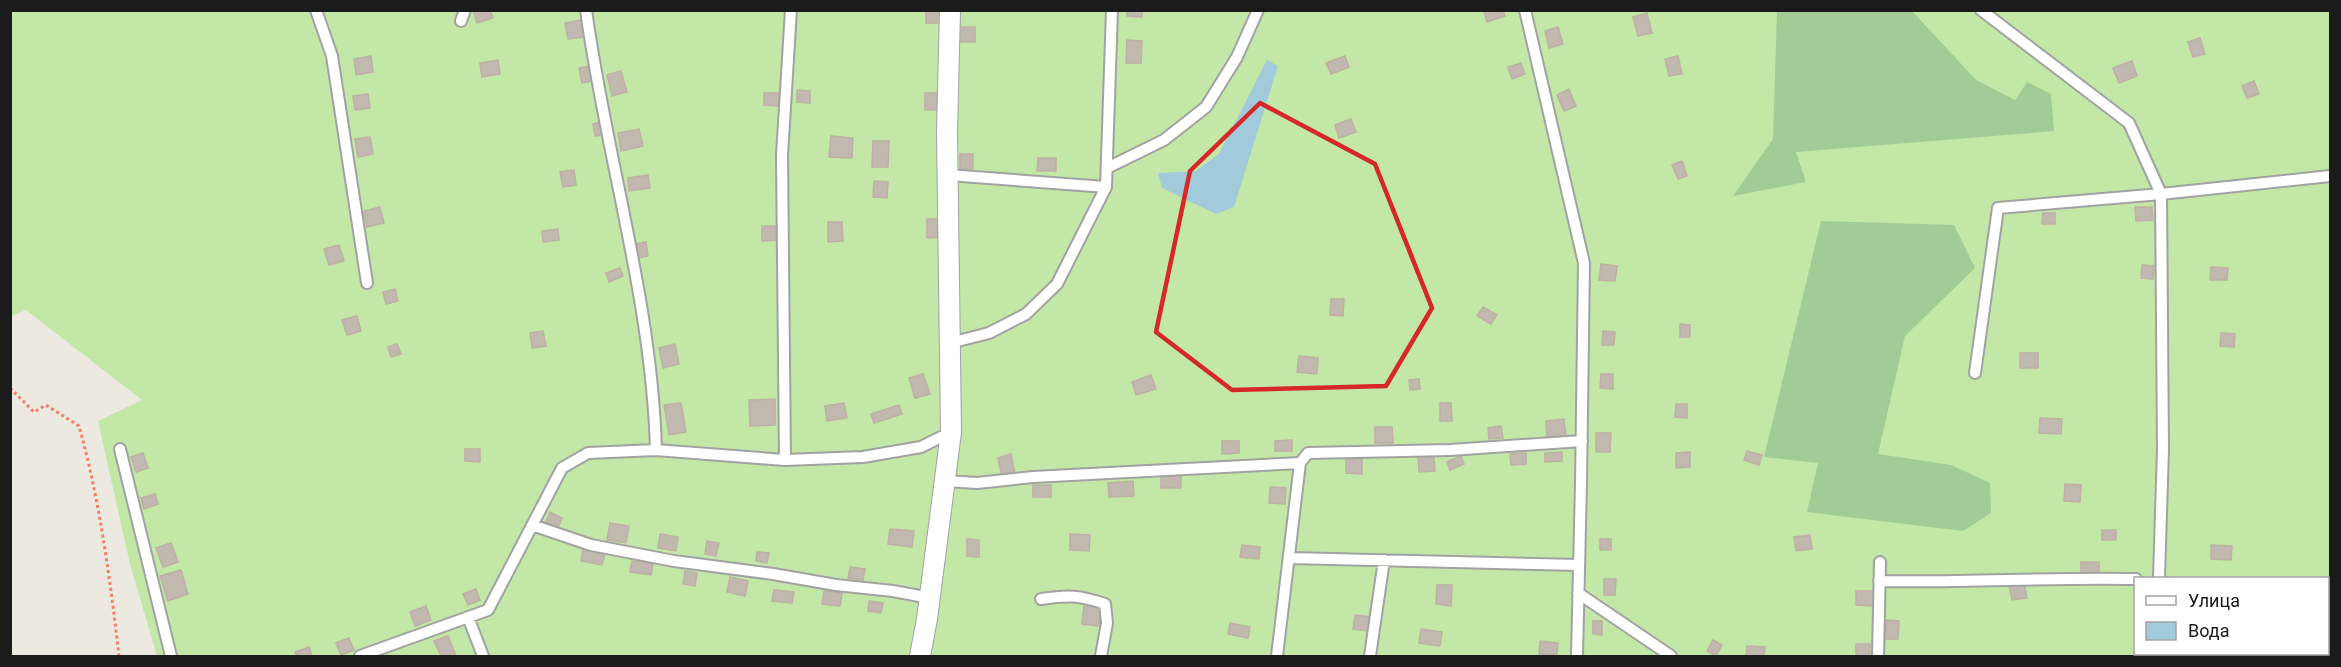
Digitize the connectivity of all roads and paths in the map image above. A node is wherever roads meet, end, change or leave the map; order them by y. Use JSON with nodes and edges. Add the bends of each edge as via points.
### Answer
{"nodes":[{"id":1,"x":316,"y":10,"type":"edge"},
{"id":2,"x":586,"y":10,"type":"edge"},
{"id":3,"x":791,"y":10,"type":"edge"},
{"id":4,"x":950,"y":10,"type":"edge"},
{"id":5,"x":1112,"y":10,"type":"edge"},
{"id":6,"x":1258,"y":10,"type":"edge"},
{"id":7,"x":1525,"y":10,"type":"edge"},
{"id":8,"x":1981,"y":10,"type":"edge"},
{"id":9,"x":1107,"y":168,"type":"junction"},
{"id":10,"x":948,"y":176,"type":"junction"},
{"id":11,"x":2331,"y":176,"type":"edge"},
{"id":12,"x":1106,"y":187,"type":"junction"},
{"id":13,"x":2161,"y":194,"type":"junction"},
{"id":14,"x":368,"y":283,"type":"dead end"},
{"id":15,"x":950,"y":343,"type":"junction"},
{"id":16,"x":1975,"y":374,"type":"dead end"},
{"id":17,"x":10,"y":388,"type":"edge"},
{"id":18,"x":951,"y":432,"type":"junction"},
{"id":19,"x":1582,"y":441,"type":"junction"},
{"id":20,"x":120,"y":449,"type":"dead end"},
{"id":21,"x":656,"y":450,"type":"junction"},
{"id":22,"x":785,"y":460,"type":"junction"},
{"id":23,"x":1300,"y":463,"type":"junction"},
{"id":24,"x":945,"y":481,"type":"junction"},
{"id":25,"x":532,"y":525,"type":"junction"},
{"id":26,"x":1290,"y":558,"type":"junction"},
{"id":27,"x":1384,"y":560,"type":"junction"},
{"id":28,"x":1880,"y":562,"type":"dead end"},
{"id":29,"x":1578,"y":565,"type":"junction"},
{"id":30,"x":2158,"y":577,"type":"edge"},
{"id":31,"x":2134,"y":579,"type":"edge"},
{"id":32,"x":1879,"y":581,"type":"junction"},
{"id":33,"x":1578,"y":593,"type":"junction"},
{"id":34,"x":930,"y":598,"type":"junction"},
{"id":35,"x":1041,"y":599,"type":"dead end"},
{"id":36,"x":468,"y":617,"type":"junction"},
{"id":37,"x":119,"y":657,"type":"edge"},
{"id":38,"x":171,"y":657,"type":"edge"},
{"id":39,"x":360,"y":657,"type":"edge"},
{"id":40,"x":483,"y":657,"type":"edge"},
{"id":41,"x":920,"y":657,"type":"edge"},
{"id":42,"x":1101,"y":657,"type":"edge"},
{"id":43,"x":1277,"y":657,"type":"edge"},
{"id":44,"x":1370,"y":657,"type":"edge"},
{"id":45,"x":1576,"y":657,"type":"edge"},
{"id":46,"x":1671,"y":657,"type":"edge"},
{"id":47,"x":1878,"y":657,"type":"edge"}],
"edges":[{"from":1,"to":14,"type":"lane","via":[[332,56]]},
{"from":2,"to":21,"type":"lane","via":[[632,256],[655,401]]},
{"from":3,"to":22,"type":"lane","via":[[782,155]]},
{"from":4,"to":10,"type":"street"},
{"from":5,"to":9,"type":"lane"},
{"from":6,"to":9,"type":"lane","via":[[1238,57],[1206,108],[1164,140]]},
{"from":7,"to":19,"type":"lane","via":[[1584,263]]},
{"from":8,"to":13,"type":"lane","via":[[2129,123]]},
{"from":9,"to":12,"type":"lane"},
{"from":10,"to":12,"type":"lane"},
{"from":10,"to":15,"type":"street"},
{"from":11,"to":13,"type":"lane"},
{"from":12,"to":15,"type":"lane","via":[[1057,284],[1026,314],[988,333]]},
{"from":13,"to":16,"type":"lane","via":[[1998,208]]},
{"from":13,"to":30,"type":"lane","via":[[2163,449]]},
{"from":15,"to":18,"type":"street"},
{"from":17,"to":37,"type":"path","via":[[34,412],[46,405],[79,426],[108,568]]},
{"from":18,"to":22,"type":"lane","via":[[921,447],[863,457]]},
{"from":18,"to":24,"type":"street"},
{"from":19,"to":23,"type":"lane","via":[[1450,450],[1308,453]]},
{"from":19,"to":29,"type":"lane"},
{"from":20,"to":38,"type":"lane"},
{"from":21,"to":22,"type":"lane"},
{"from":21,"to":25,"type":"lane","via":[[588,453],[562,468]]},
{"from":23,"to":24,"type":"lane","via":[[977,483]]},
{"from":23,"to":26,"type":"lane"},
{"from":24,"to":34,"type":"street"},
{"from":25,"to":34,"type":"lane","via":[[591,545],[674,561]]},
{"from":25,"to":36,"type":"lane","via":[[488,610]]},
{"from":26,"to":27,"type":"lane"},
{"from":26,"to":43,"type":"lane"},
{"from":27,"to":29,"type":"lane"},
{"from":27,"to":44,"type":"lane"},
{"from":28,"to":32,"type":"lane"},
{"from":29,"to":33,"type":"lane"},
{"from":31,"to":32,"type":"lane"},
{"from":32,"to":47,"type":"lane"},
{"from":33,"to":45,"type":"lane"},
{"from":33,"to":46,"type":"lane"},
{"from":34,"to":41,"type":"street"},
{"from":35,"to":42,"type":"lane","via":[[1066,595],[1105,604],[1107,623]]},
{"from":36,"to":39,"type":"lane"},
{"from":36,"to":40,"type":"lane"}]}
